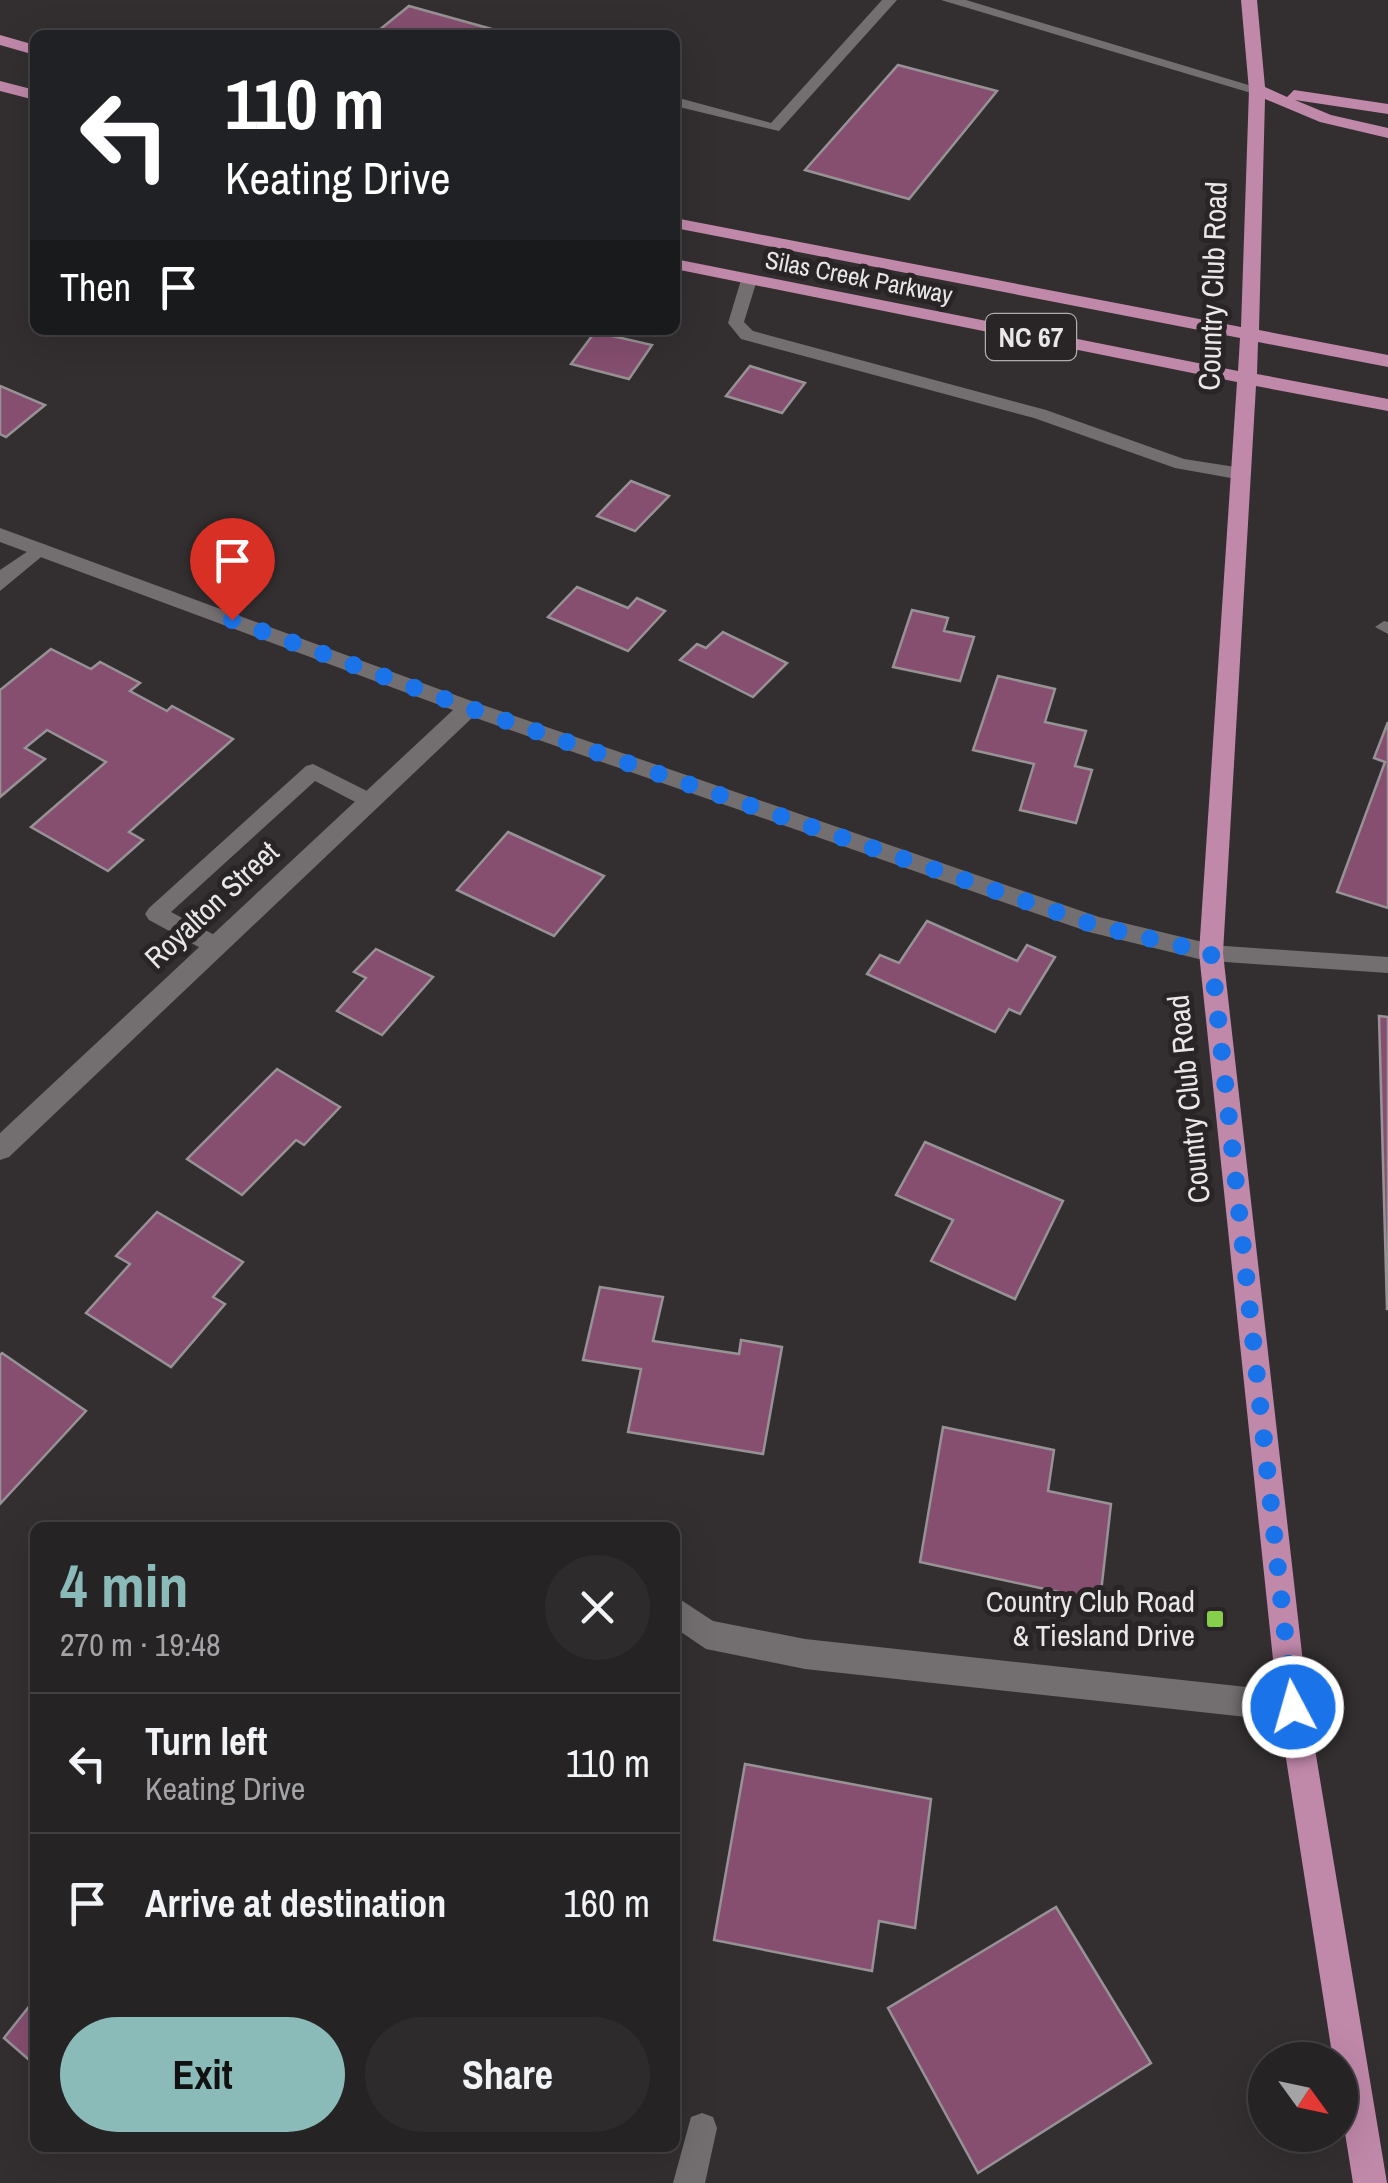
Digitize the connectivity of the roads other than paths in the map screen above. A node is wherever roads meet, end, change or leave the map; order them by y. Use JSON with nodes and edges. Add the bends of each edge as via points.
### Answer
{"nodes":[{"id":1,"x":890,"y":0,"type":"edge"},
{"id":2,"x":948,"y":0,"type":"edge"},
{"id":3,"x":1249,"y":0,"type":"edge"},
{"id":4,"x":0,"y":40,"type":"edge"},
{"id":5,"x":30,"y":49,"type":"edge"},
{"id":6,"x":0,"y":86,"type":"edge"},
{"id":7,"x":1257,"y":90,"type":"junction"},
{"id":8,"x":30,"y":94,"type":"edge"},
{"id":9,"x":680,"y":102,"type":"edge"},
{"id":10,"x":1388,"y":109,"type":"edge"},
{"id":11,"x":1388,"y":132,"type":"edge"},
{"id":12,"x":680,"y":224,"type":"edge"},
{"id":13,"x":680,"y":265,"type":"edge"},
{"id":14,"x":750,"y":280,"type":"junction"},
{"id":15,"x":1388,"y":361,"type":"edge"},
{"id":16,"x":1388,"y":404,"type":"edge"},
{"id":17,"x":1242,"y":474,"type":"junction"},
{"id":18,"x":0,"y":535,"type":"edge"},
{"id":19,"x":40,"y":549,"type":"junction"},
{"id":20,"x":1,"y":580,"type":"edge"},
{"id":21,"x":469,"y":708,"type":"junction"},
{"id":22,"x":370,"y":801,"type":"junction"},
{"id":23,"x":216,"y":946,"type":"junction"},
{"id":24,"x":1211,"y":953,"type":"junction"},
{"id":25,"x":1388,"y":965,"type":"edge"},
{"id":26,"x":0,"y":1149,"type":"edge"},
{"id":27,"x":680,"y":1614,"type":"edge"},
{"id":28,"x":1293,"y":1707,"type":"junction"},
{"id":29,"x":702,"y":2128,"type":"dead end"},
{"id":30,"x":689,"y":2183,"type":"edge"},
{"id":31,"x":1370,"y":2183,"type":"edge"}],
"edges":[{"from":1,"to":9,"type":"lane","via":[[774,128]]},
{"from":2,"to":7,"type":"street"},
{"from":3,"to":7,"type":"main road","name":"Country Club Road"},
{"from":4,"to":5,"type":"main road"},
{"from":6,"to":8,"type":"main road"},
{"from":7,"to":10,"type":"main road"},
{"from":7,"to":11,"type":"main road","via":[[1326,119]]},
{"from":7,"to":17,"type":"main road","name":"Country Club Road"},
{"from":12,"to":15,"type":"main road","name":"Silas Creek Parkway","number":"NC 67"},
{"from":13,"to":14,"type":"main road","name":"Silas Creek Parkway","number":"NC 67"},
{"from":14,"to":16,"type":"main road","name":"Silas Creek Parkway","number":"NC 67"},
{"from":14,"to":17,"type":"lane","via":[[736,323],[747,335],[1023,409],[1181,464]]},
{"from":17,"to":24,"type":"main road","name":"Country Club Road"},
{"from":18,"to":19,"type":"street"},
{"from":19,"to":20,"type":"lane"},
{"from":19,"to":21,"type":"street"},
{"from":21,"to":22,"type":"street","name":"Royalton Street"},
{"from":21,"to":24,"type":"street","via":[[1097,926]]},
{"from":22,"to":23,"type":"street","name":"Royalton Street"},
{"from":22,"to":23,"type":"lane","via":[[313,771],[156,914]]},
{"from":23,"to":26,"type":"street","name":"Royalton Street"},
{"from":24,"to":25,"type":"lane"},
{"from":24,"to":28,"type":"main road","name":"Country Club Road"},
{"from":27,"to":28,"type":"street","via":[[706,1634],[805,1654]]},
{"from":28,"to":31,"type":"main road","name":"Country Club Road"},
{"from":29,"to":30,"type":"lane"}]}
